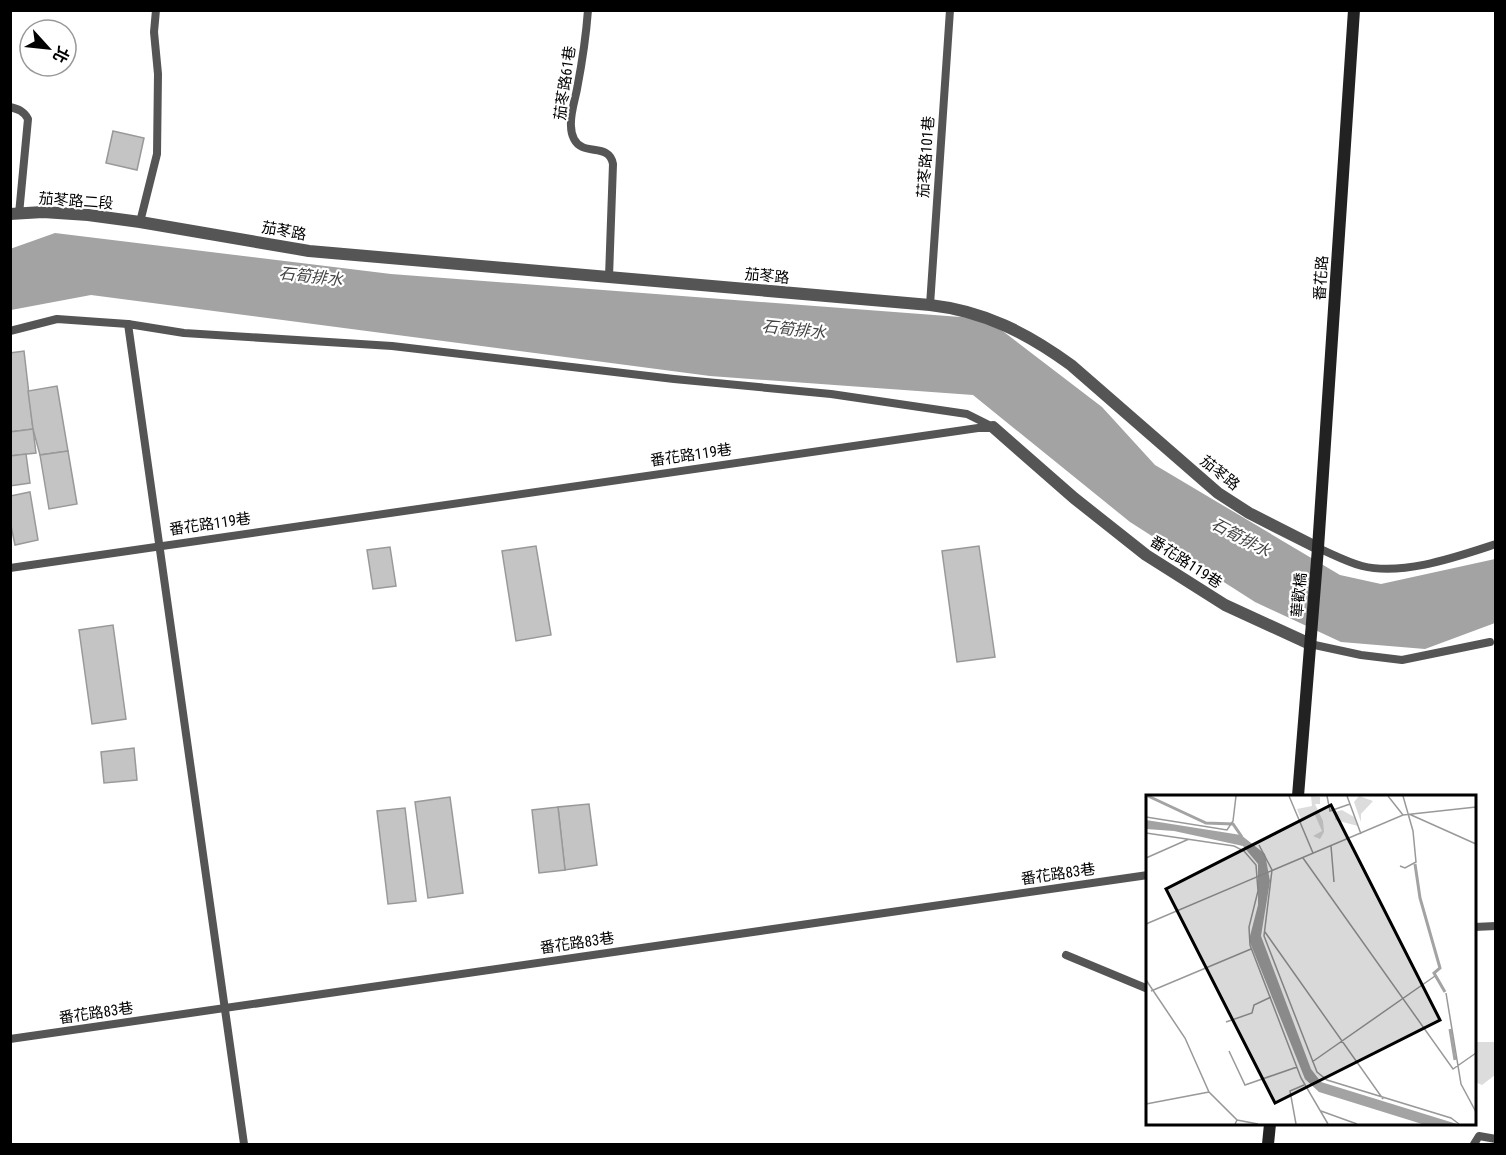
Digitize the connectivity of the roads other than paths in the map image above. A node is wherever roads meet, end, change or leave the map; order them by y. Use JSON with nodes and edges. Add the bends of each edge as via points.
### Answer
{"nodes":[{"id":1,"x":156,"y":10,"type":"edge"},
{"id":2,"x":588,"y":10,"type":"edge"},
{"id":3,"x":950,"y":10,"type":"edge"},
{"id":4,"x":1354,"y":10,"type":"edge"},
{"id":5,"x":10,"y":107,"type":"edge"},
{"id":6,"x":15,"y":214,"type":"edge"},
{"id":7,"x":140,"y":222,"type":"junction"},
{"id":8,"x":609,"y":278,"type":"junction"},
{"id":9,"x":930,"y":305,"type":"junction"},
{"id":10,"x":128,"y":324,"type":"junction"},
{"id":11,"x":10,"y":331,"type":"edge"},
{"id":12,"x":993,"y":428,"type":"junction"},
{"id":13,"x":1496,"y":544,"type":"edge"},
{"id":14,"x":159,"y":546,"type":"junction"},
{"id":15,"x":1318,"y":548,"type":"junction"},
{"id":16,"x":10,"y":568,"type":"edge"},
{"id":17,"x":1490,"y":642,"type":"dead end"},
{"id":18,"x":1310,"y":644,"type":"junction"},
{"id":19,"x":1298,"y":795,"type":"edge"},
{"id":20,"x":1146,"y":875,"type":"edge"},
{"id":21,"x":1496,"y":926,"type":"edge"},
{"id":22,"x":1476,"y":927,"type":"edge"},
{"id":23,"x":1066,"y":956,"type":"dead end"},
{"id":24,"x":1146,"y":988,"type":"edge"},
{"id":25,"x":225,"y":1008,"type":"junction"},
{"id":26,"x":10,"y":1039,"type":"edge"},
{"id":27,"x":1271,"y":1125,"type":"edge"},
{"id":28,"x":1496,"y":1139,"type":"edge"},
{"id":29,"x":244,"y":1144,"type":"edge"},
{"id":30,"x":1268,"y":1144,"type":"edge"},
{"id":31,"x":1474,"y":1144,"type":"edge"}],
"edges":[{"from":1,"to":7,"type":"lane","via":[[157,154]]},
{"from":2,"to":8,"type":"lane","name":"茄苳路61巷","via":[[570,124],[579,146],[605,152],[612,159]]},
{"from":3,"to":9,"type":"lane","name":"茄苳路101巷"},
{"from":4,"to":15,"type":"main road","name":"番花路"},
{"from":5,"to":6,"type":"lane","via":[[26,114],[28,119]]},
{"from":6,"to":7,"type":"street","name":"茄苳路二段","via":[[66,213]]},
{"from":7,"to":8,"type":"street","name":"茄苳路","via":[[309,251]]},
{"from":8,"to":9,"type":"street","name":"茄苳路"},
{"from":9,"to":15,"type":"street","name":"茄苳路","via":[[988,318],[1044,346],[1218,493]]},
{"from":10,"to":11,"type":"lane","via":[[57,319]]},
{"from":10,"to":12,"type":"lane","via":[[184,333],[392,346],[831,394],[967,414]]},
{"from":10,"to":14,"type":"lane"},
{"from":12,"to":14,"type":"lane","name":"番花路119巷"},
{"from":12,"to":18,"type":"street","name":"番花路119巷","via":[[1146,555],[1225,605]]},
{"from":13,"to":15,"type":"lane","via":[[1433,564],[1389,568],[1362,566]]},
{"from":14,"to":16,"type":"lane","name":"番花路119巷"},
{"from":14,"to":25,"type":"lane"},
{"from":15,"to":18,"type":"main road","name":"華歡橋"},
{"from":17,"to":18,"type":"lane","via":[[1402,660]]},
{"from":18,"to":19,"type":"main road"},
{"from":20,"to":25,"type":"lane","name":"番花路83巷"},
{"from":21,"to":22,"type":"lane"},
{"from":23,"to":24,"type":"lane"},
{"from":25,"to":26,"type":"lane","name":"番花路83巷"},
{"from":25,"to":29,"type":"lane"},
{"from":27,"to":30,"type":"main road"},
{"from":28,"to":31,"type":"lane","via":[[1479,1136]]}]}
